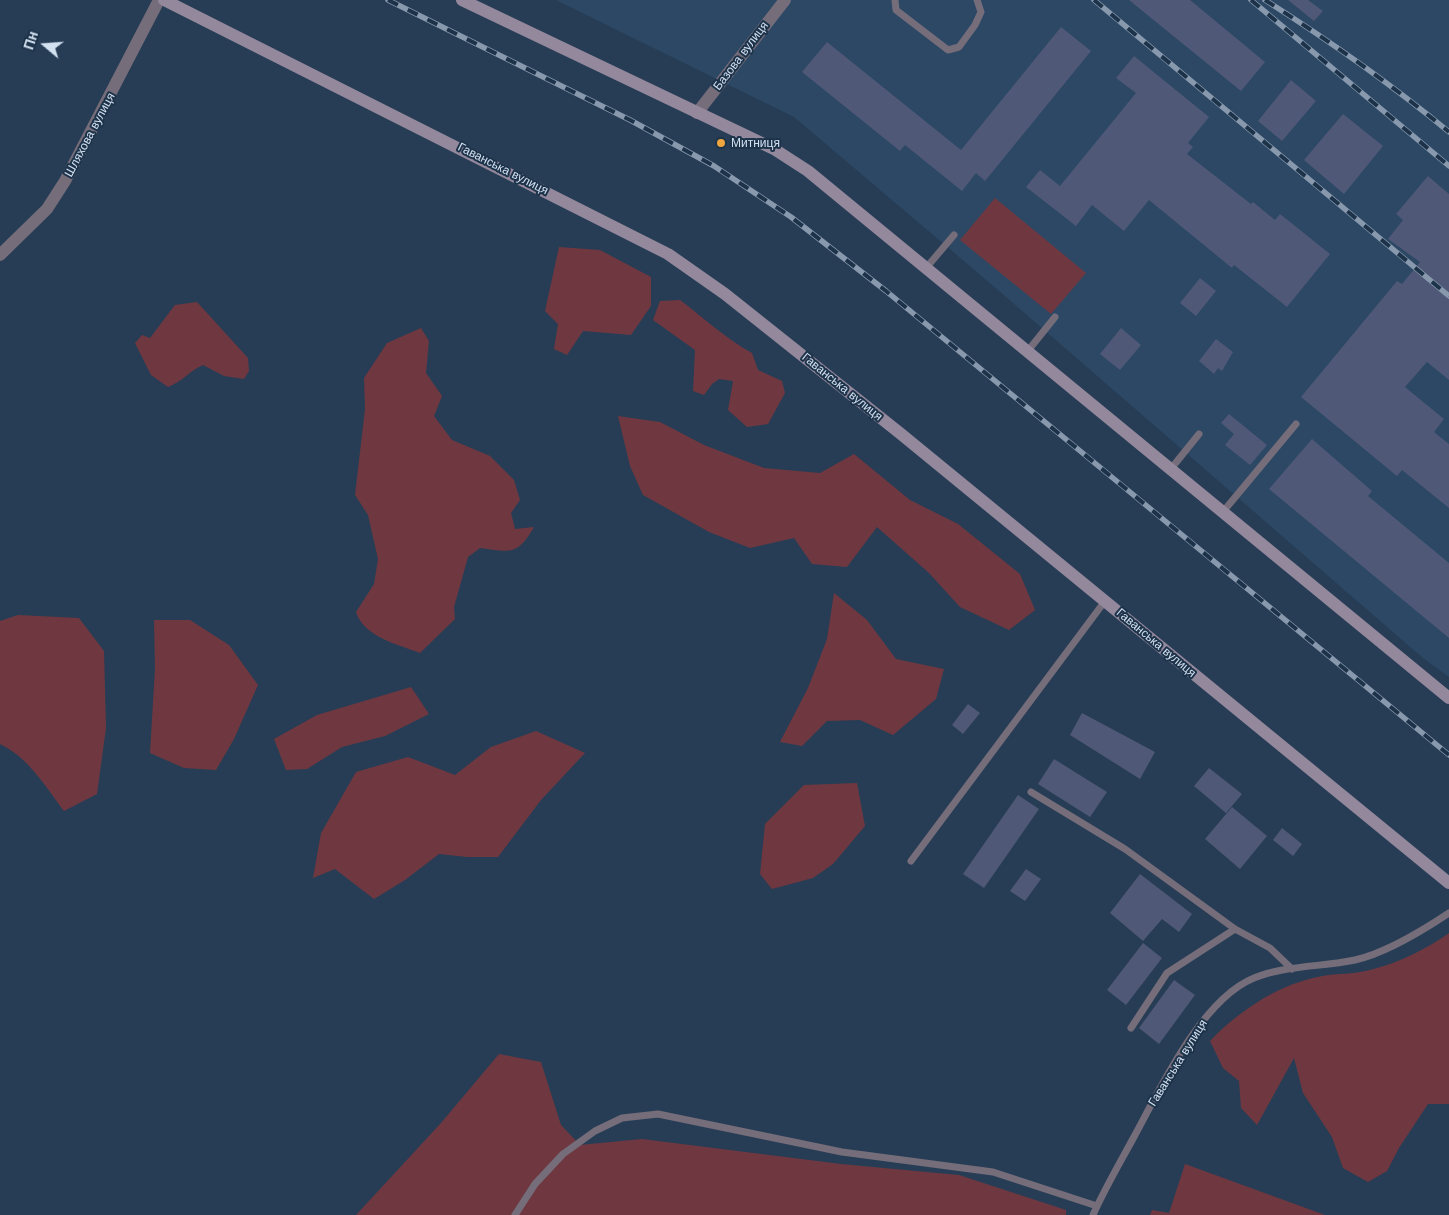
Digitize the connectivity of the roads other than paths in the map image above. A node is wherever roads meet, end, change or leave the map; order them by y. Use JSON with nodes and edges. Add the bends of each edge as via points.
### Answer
{"nodes":[{"id":1,"x":159,"y":0,"type":"edge"},
{"id":2,"x":164,"y":0,"type":"edge"},
{"id":3,"x":462,"y":0,"type":"edge"},
{"id":4,"x":785,"y":0,"type":"edge"},
{"id":5,"x":894,"y":0,"type":"edge"},
{"id":6,"x":977,"y":0,"type":"edge"},
{"id":7,"x":697,"y":114,"type":"junction"},
{"id":8,"x":954,"y":235,"type":"dead end"},
{"id":9,"x":0,"y":255,"type":"edge"},
{"id":10,"x":926,"y":268,"type":"junction"},
{"id":11,"x":1055,"y":317,"type":"dead end"},
{"id":12,"x":1027,"y":352,"type":"junction"},
{"id":13,"x":1296,"y":424,"type":"dead end"},
{"id":14,"x":1199,"y":434,"type":"dead end"},
{"id":15,"x":1170,"y":470,"type":"junction"},
{"id":16,"x":1222,"y":512,"type":"junction"},
{"id":17,"x":1105,"y":602,"type":"junction"},
{"id":18,"x":1449,"y":698,"type":"edge"},
{"id":19,"x":1031,"y":792,"type":"dead end"},
{"id":20,"x":910,"y":862,"type":"dead end"},
{"id":21,"x":1449,"y":883,"type":"edge"},
{"id":22,"x":1449,"y":913,"type":"edge"},
{"id":23,"x":1235,"y":928,"type":"junction"},
{"id":24,"x":1292,"y":969,"type":"junction"},
{"id":25,"x":1131,"y":1028,"type":"dead end"},
{"id":26,"x":1097,"y":1206,"type":"junction"},
{"id":27,"x":515,"y":1215,"type":"edge"},
{"id":28,"x":1093,"y":1215,"type":"edge"}],
"edges":[{"from":1,"to":9,"type":"street","name":"Шляхова вулиця","via":[[65,181],[47,209]]},
{"from":2,"to":17,"type":"main road","name":"Гаванська вулиця","via":[[668,254],[779,337]]},
{"from":3,"to":7,"type":"main road"},
{"from":4,"to":7,"type":"street","name":"Базова вулиця"},
{"from":5,"to":6,"type":"lane","via":[[896,10],[948,50],[959,47],[975,25],[981,12]]},
{"from":7,"to":10,"type":"main road","via":[[774,149],[808,171]]},
{"from":8,"to":10,"type":"lane"},
{"from":10,"to":12,"type":"main road"},
{"from":11,"to":12,"type":"lane"},
{"from":12,"to":15,"type":"main road"},
{"from":13,"to":16,"type":"lane"},
{"from":14,"to":15,"type":"lane"},
{"from":15,"to":16,"type":"main road"},
{"from":16,"to":18,"type":"main road"},
{"from":17,"to":20,"type":"lane"},
{"from":17,"to":21,"type":"main road","name":"Гаванська вулиця"},
{"from":19,"to":23,"type":"lane","via":[[1125,849]]},
{"from":22,"to":24,"type":"lane","name":"Гаванська вулиця","via":[[1400,942],[1356,960]]},
{"from":23,"to":24,"type":"lane","via":[[1270,948]]},
{"from":23,"to":25,"type":"lane","via":[[1167,973]]},
{"from":24,"to":26,"type":"lane","name":"Гаванська вулиця","via":[[1240,985],[1198,1026],[1166,1077]]},
{"from":26,"to":27,"type":"lane","via":[[993,1172],[842,1152],[658,1114],[622,1118],[595,1131],[557,1160],[535,1184]]},
{"from":26,"to":28,"type":"lane","name":"Гаванська вулиця"}]}
